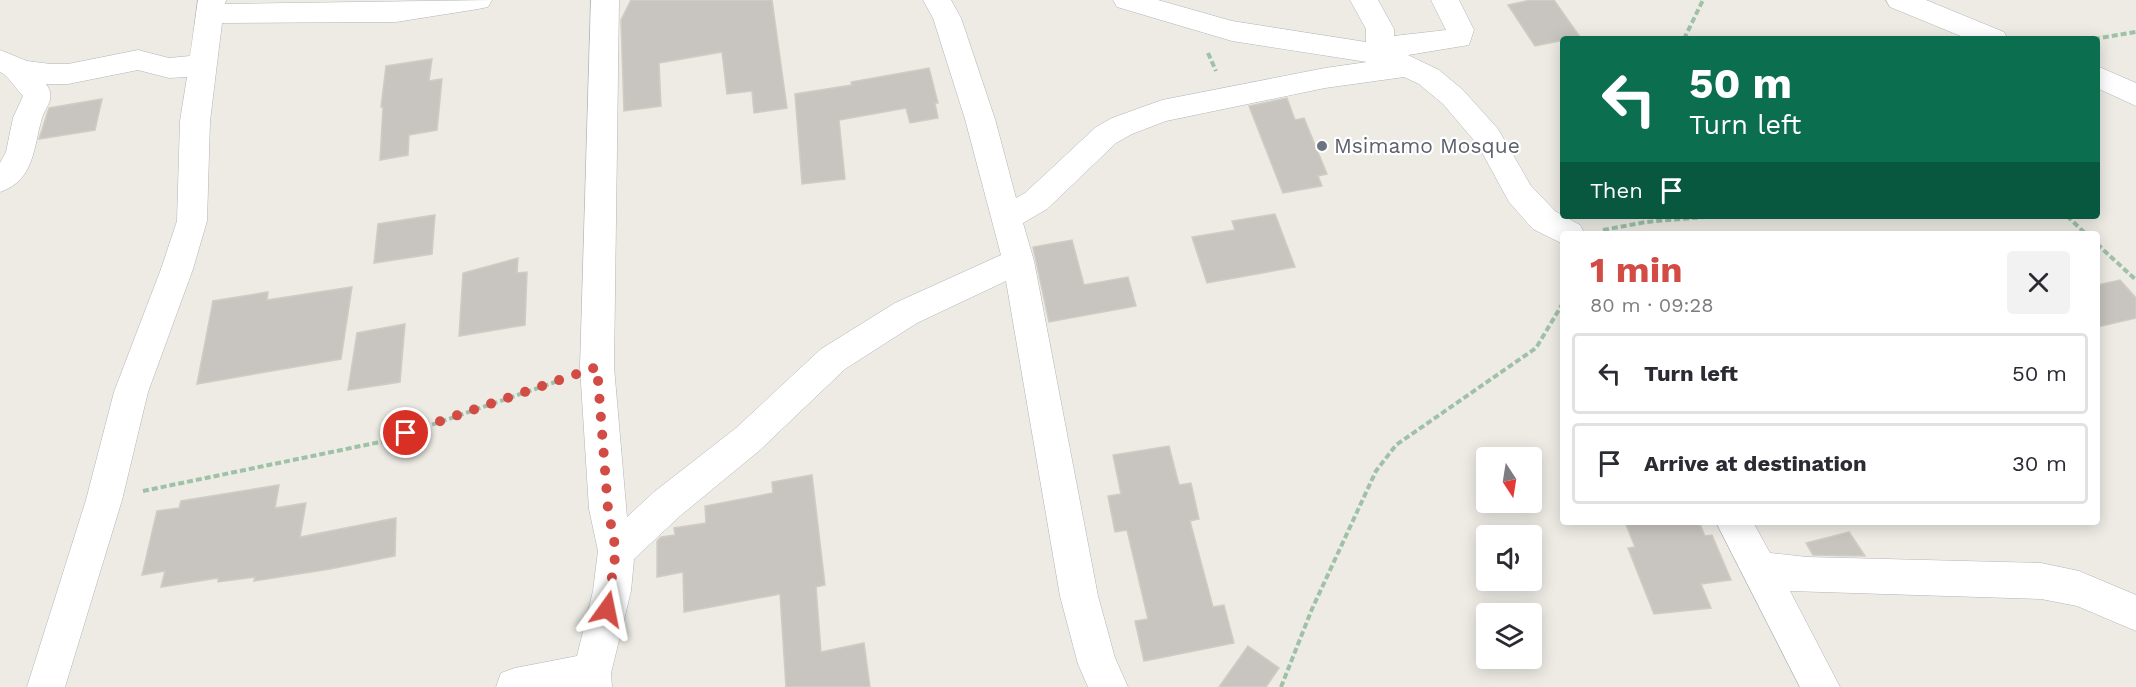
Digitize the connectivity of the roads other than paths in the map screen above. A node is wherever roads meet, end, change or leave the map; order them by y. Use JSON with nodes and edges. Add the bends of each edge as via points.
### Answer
{"nodes":[{"id":1,"x":478,"y":0,"type":"edge"},
{"id":2,"x":605,"y":0,"type":"edge"},
{"id":3,"x":937,"y":0,"type":"edge"},
{"id":4,"x":1127,"y":0,"type":"edge"},
{"id":5,"x":1364,"y":0,"type":"edge"},
{"id":6,"x":1445,"y":0,"type":"edge"},
{"id":7,"x":1900,"y":0,"type":"edge"},
{"id":8,"x":212,"y":7,"type":"edge"},
{"id":9,"x":1987,"y":36,"type":"edge"},
{"id":10,"x":1380,"y":50,"type":"junction"},
{"id":11,"x":11,"y":65,"type":"edge"},
{"id":12,"x":203,"y":65,"type":"junction"},
{"id":13,"x":1408,"y":67,"type":"junction"},
{"id":14,"x":2100,"y":77,"type":"edge"},
{"id":15,"x":2136,"y":95,"type":"edge"},
{"id":16,"x":0,"y":180,"type":"edge"},
{"id":17,"x":1007,"y":218,"type":"junction"},
{"id":18,"x":1576,"y":231,"type":"edge"},
{"id":19,"x":1018,"y":261,"type":"junction"},
{"id":20,"x":1736,"y":525,"type":"edge"},
{"id":21,"x":616,"y":551,"type":"junction"},
{"id":22,"x":1762,"y":570,"type":"junction"},
{"id":23,"x":2136,"y":613,"type":"edge"},
{"id":24,"x":593,"y":680,"type":"edge"},
{"id":25,"x":46,"y":687,"type":"edge"},
{"id":26,"x":515,"y":687,"type":"edge"},
{"id":27,"x":1108,"y":687,"type":"edge"},
{"id":28,"x":1821,"y":687,"type":"edge"}],
"edges":[{"from":1,"to":8,"type":"street","via":[[396,12]]},
{"from":2,"to":21,"type":"street","via":[[597,367],[608,509]]},
{"from":3,"to":17,"type":"street","via":[[980,119]]},
{"from":4,"to":10,"type":"street","via":[[1199,23],[1264,36]]},
{"from":5,"to":10,"type":"street","via":[[1380,29]]},
{"from":6,"to":10,"type":"street","via":[[1460,30],[1459,38]]},
{"from":7,"to":9,"type":"street"},
{"from":8,"to":12,"type":"street"},
{"from":10,"to":13,"type":"street"},
{"from":11,"to":12,"type":"street","via":[[68,74],[138,60],[169,68]]},
{"from":11,"to":16,"type":"street","via":[[37,92],[37,100],[28,118],[19,160]]},
{"from":12,"to":25,"type":"street","via":[[195,121],[192,221],[131,392],[104,500]]},
{"from":13,"to":17,"type":"street","via":[[1325,78],[1162,111],[1122,126],[1106,135],[1044,194]]},
{"from":13,"to":18,"type":"street","via":[[1429,77],[1453,97],[1488,137],[1520,194],[1544,220]]},
{"from":14,"to":15,"type":"street"},
{"from":17,"to":19,"type":"street"},
{"from":19,"to":21,"type":"street","via":[[906,313],[833,359]]},
{"from":19,"to":27,"type":"street","via":[[1079,596],[1097,664]]},
{"from":20,"to":22,"type":"street"},
{"from":21,"to":24,"type":"street","via":[[612,591]]},
{"from":22,"to":23,"type":"street","via":[[1807,575],[2040,581],[2079,589]]},
{"from":22,"to":28,"type":"street"},
{"from":24,"to":26,"type":"street"}]}
